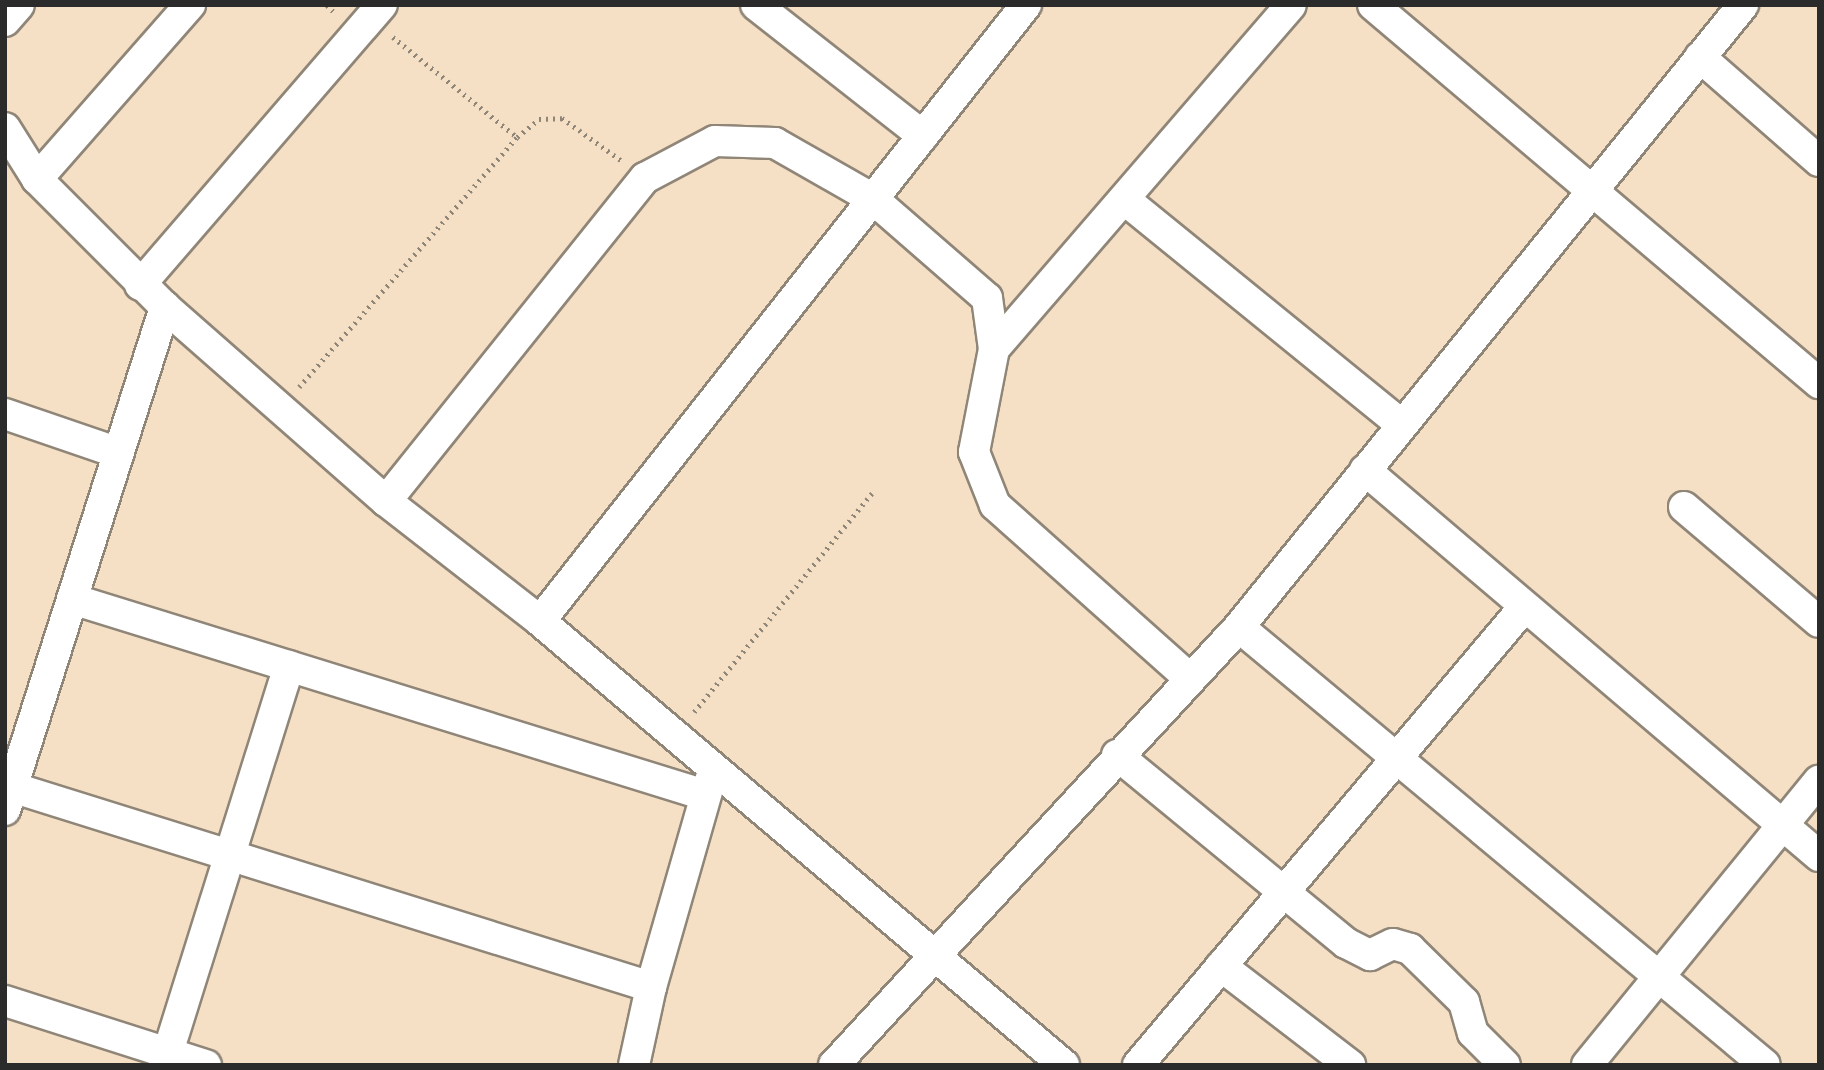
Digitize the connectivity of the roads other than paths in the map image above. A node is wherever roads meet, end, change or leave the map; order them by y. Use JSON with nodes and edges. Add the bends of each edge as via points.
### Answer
{"nodes":[{"id":1,"x":19,"y":5,"type":"edge"},
{"id":2,"x":190,"y":5,"type":"edge"},
{"id":3,"x":756,"y":5,"type":"edge"},
{"id":4,"x":1026,"y":5,"type":"edge"},
{"id":5,"x":1291,"y":5,"type":"edge"},
{"id":6,"x":1373,"y":5,"type":"edge"},
{"id":7,"x":1736,"y":8,"type":"edge"},
{"id":8,"x":376,"y":12,"type":"edge"},
{"id":9,"x":5,"y":21,"type":"edge"},
{"id":10,"x":1700,"y":57,"type":"junction"},
{"id":11,"x":5,"y":128,"type":"edge"},
{"id":12,"x":923,"y":136,"type":"junction"},
{"id":13,"x":1819,"y":161,"type":"edge"},
{"id":14,"x":37,"y":179,"type":"junction"},
{"id":15,"x":1593,"y":190,"type":"junction"},
{"id":16,"x":873,"y":199,"type":"junction"},
{"id":17,"x":1124,"y":199,"type":"junction"},
{"id":18,"x":141,"y":285,"type":"junction"},
{"id":19,"x":165,"y":307,"type":"junction"},
{"id":20,"x":994,"y":349,"type":"junction"},
{"id":21,"x":1819,"y":383,"type":"edge"},
{"id":22,"x":5,"y":414,"type":"edge"},
{"id":23,"x":1402,"y":425,"type":"junction"},
{"id":24,"x":119,"y":453,"type":"junction"},
{"id":25,"x":1366,"y":470,"type":"junction"},
{"id":26,"x":386,"y":501,"type":"junction"},
{"id":27,"x":1684,"y":507,"type":"dead end"},
{"id":28,"x":72,"y":599,"type":"junction"},
{"id":29,"x":1525,"y":606,"type":"junction"},
{"id":30,"x":540,"y":621,"type":"junction"},
{"id":31,"x":1819,"y":622,"type":"edge"},
{"id":32,"x":1239,"y":627,"type":"junction"},
{"id":33,"x":289,"y":666,"type":"junction"},
{"id":34,"x":1189,"y":678,"type":"junction"},
{"id":35,"x":1116,"y":755,"type":"junction"},
{"id":36,"x":1397,"y":758,"type":"junction"},
{"id":37,"x":1819,"y":781,"type":"edge"},
{"id":38,"x":709,"y":783,"type":"junction"},
{"id":39,"x":8,"y":794,"type":"edge"},
{"id":40,"x":1781,"y":824,"type":"junction"},
{"id":41,"x":230,"y":855,"type":"junction"},
{"id":42,"x":1819,"y":856,"type":"edge"},
{"id":43,"x":1286,"y":890,"type":"junction"},
{"id":44,"x":933,"y":957,"type":"junction"},
{"id":45,"x":1222,"y":966,"type":"junction"},
{"id":46,"x":1658,"y":977,"type":"junction"},
{"id":47,"x":651,"y":987,"type":"junction"},
{"id":48,"x":5,"y":1001,"type":"edge"},
{"id":49,"x":166,"y":1059,"type":"edge"},
{"id":50,"x":206,"y":1065,"type":"edge"},
{"id":51,"x":634,"y":1065,"type":"edge"},
{"id":52,"x":834,"y":1065,"type":"edge"},
{"id":53,"x":1064,"y":1065,"type":"edge"},
{"id":54,"x":1138,"y":1065,"type":"edge"},
{"id":55,"x":1350,"y":1065,"type":"edge"},
{"id":56,"x":1505,"y":1065,"type":"edge"},
{"id":57,"x":1587,"y":1065,"type":"edge"},
{"id":58,"x":1765,"y":1065,"type":"edge"}],
"edges":[{"from":1,"to":9,"type":"street"},
{"from":2,"to":14,"type":"street"},
{"from":3,"to":12,"type":"street"},
{"from":4,"to":12,"type":"street"},
{"from":5,"to":17,"type":"street"},
{"from":6,"to":15,"type":"street"},
{"from":7,"to":10,"type":"street"},
{"from":8,"to":18,"type":"street"},
{"from":10,"to":13,"type":"street"},
{"from":10,"to":15,"type":"street"},
{"from":11,"to":14,"type":"street"},
{"from":12,"to":16,"type":"street"},
{"from":14,"to":18,"type":"street"},
{"from":15,"to":21,"type":"street"},
{"from":15,"to":23,"type":"street"},
{"from":16,"to":20,"type":"street","via":[[987,298]]},
{"from":16,"to":26,"type":"street","via":[[775,143],[715,141],[645,178]]},
{"from":16,"to":30,"type":"street"},
{"from":17,"to":20,"type":"street"},
{"from":17,"to":23,"type":"street"},
{"from":18,"to":19,"type":"street"},
{"from":19,"to":24,"type":"street"},
{"from":19,"to":26,"type":"street"},
{"from":20,"to":34,"type":"street","via":[[974,452],[995,506]]},
{"from":22,"to":24,"type":"street"},
{"from":23,"to":25,"type":"street"},
{"from":24,"to":28,"type":"street"},
{"from":25,"to":29,"type":"street"},
{"from":25,"to":32,"type":"street"},
{"from":26,"to":30,"type":"street"},
{"from":27,"to":31,"type":"street"},
{"from":28,"to":33,"type":"street"},
{"from":28,"to":39,"type":"street"},
{"from":29,"to":36,"type":"street"},
{"from":29,"to":40,"type":"street"},
{"from":30,"to":38,"type":"street","via":[[674,737]]},
{"from":32,"to":34,"type":"street"},
{"from":32,"to":36,"type":"street"},
{"from":33,"to":38,"type":"street"},
{"from":33,"to":41,"type":"street"},
{"from":34,"to":35,"type":"street"},
{"from":35,"to":43,"type":"street"},
{"from":35,"to":44,"type":"street"},
{"from":36,"to":43,"type":"street"},
{"from":36,"to":46,"type":"street"},
{"from":37,"to":40,"type":"street"},
{"from":38,"to":44,"type":"street"},
{"from":38,"to":47,"type":"street"},
{"from":39,"to":41,"type":"street"},
{"from":40,"to":42,"type":"street"},
{"from":40,"to":46,"type":"street"},
{"from":41,"to":47,"type":"street"},
{"from":41,"to":49,"type":"street"},
{"from":43,"to":45,"type":"street"},
{"from":43,"to":56,"type":"street","via":[[1314,921],[1362,952],[1370,955],[1392,944],[1410,949],[1464,1002],[1472,1033]]},
{"from":44,"to":52,"type":"street"},
{"from":44,"to":53,"type":"street"},
{"from":45,"to":54,"type":"street"},
{"from":45,"to":55,"type":"street"},
{"from":46,"to":57,"type":"street"},
{"from":46,"to":58,"type":"street"},
{"from":47,"to":51,"type":"street"},
{"from":48,"to":49,"type":"street"},
{"from":49,"to":50,"type":"street"}]}
